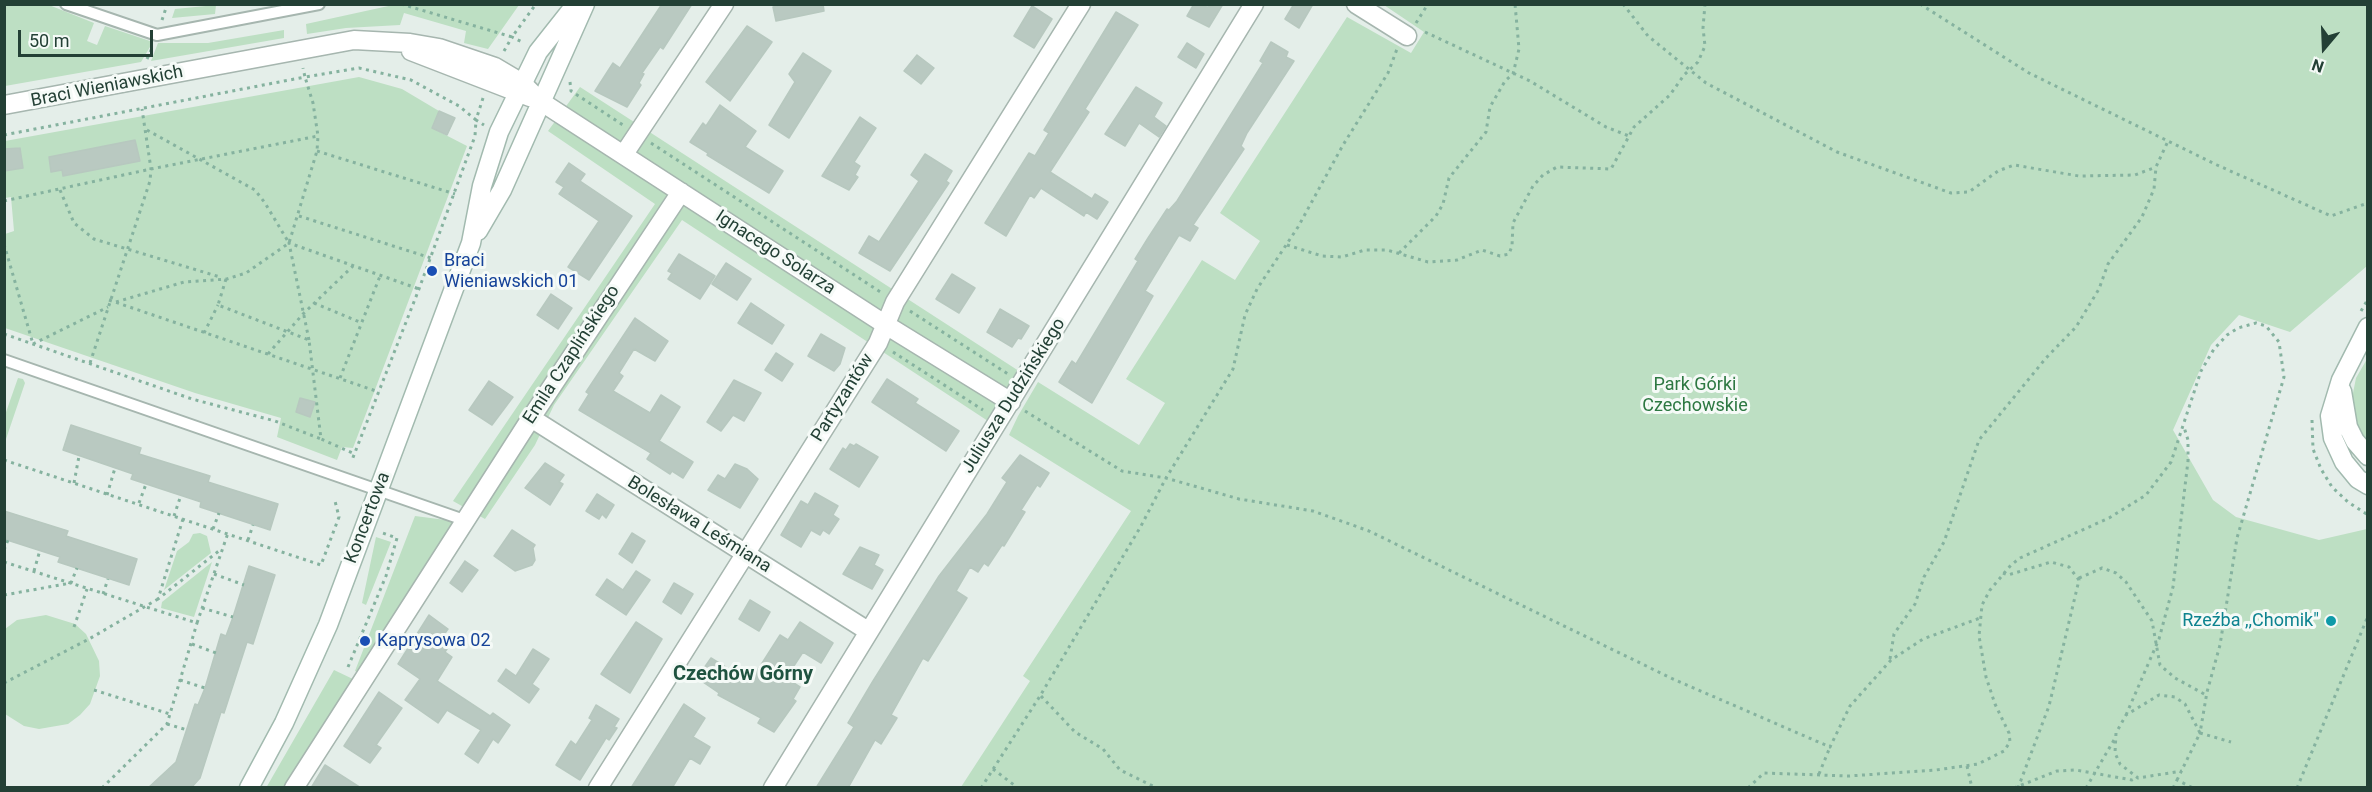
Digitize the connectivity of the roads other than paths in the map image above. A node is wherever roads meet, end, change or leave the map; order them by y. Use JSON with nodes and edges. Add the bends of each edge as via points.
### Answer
{"nodes":[{"id":1,"x":66,"y":4,"type":"edge"},
{"id":2,"x":319,"y":4,"type":"edge"},
{"id":3,"x":576,"y":4,"type":"edge"},
{"id":4,"x":585,"y":4,"type":"edge"},
{"id":5,"x":724,"y":4,"type":"edge"},
{"id":6,"x":1081,"y":4,"type":"edge"},
{"id":7,"x":1254,"y":4,"type":"edge"},
{"id":8,"x":1356,"y":4,"type":"edge"},
{"id":9,"x":1410,"y":33,"type":"road end"},
{"id":10,"x":519,"y":88,"type":"junction"},
{"id":11,"x":540,"y":100,"type":"junction"},
{"id":12,"x":4,"y":105,"type":"edge"},
{"id":13,"x":624,"y":154,"type":"junction"},
{"id":14,"x":681,"y":192,"type":"junction"},
{"id":15,"x":471,"y":243,"type":"junction"},
{"id":16,"x":886,"y":325,"type":"junction"},
{"id":17,"x":2367,"y":327,"type":"edge"},
{"id":18,"x":4,"y":360,"type":"edge"},
{"id":19,"x":2341,"y":380,"type":"junction"},
{"id":20,"x":1011,"y":402,"type":"junction"},
{"id":21,"x":531,"y":418,"type":"junction"},
{"id":22,"x":2367,"y":456,"type":"edge"},
{"id":23,"x":2367,"y":485,"type":"edge"},
{"id":24,"x":379,"y":490,"type":"junction"},
{"id":25,"x":467,"y":521,"type":"junction"},
{"id":26,"x":744,"y":554,"type":"junction"},
{"id":27,"x":868,"y":631,"type":"junction"},
{"id":28,"x":249,"y":788,"type":"edge"},
{"id":29,"x":294,"y":788,"type":"edge"},
{"id":30,"x":598,"y":788,"type":"edge"},
{"id":31,"x":773,"y":788,"type":"edge"}],
"edges":[{"from":1,"to":2,"type":"lane","via":[[157,35]]},
{"from":3,"to":10,"type":"street","name":"Koncertowa","via":[[538,51]]},
{"from":4,"to":11,"type":"street","name":"Koncertowa"},
{"from":5,"to":13,"type":"street"},
{"from":6,"to":16,"type":"street","name":"Partyzantów","via":[[895,302]]},
{"from":7,"to":20,"type":"street","name":"Juliusza Dudzińskiego"},
{"from":8,"to":9,"type":"street"},
{"from":10,"to":11,"type":"street","name":"Braci Wieniawskich"},
{"from":10,"to":12,"type":"street","name":"Braci Wieniawskich","via":[[386,42],[354,40]]},
{"from":10,"to":15,"type":"street","name":"Koncertowa","via":[[499,132]]},
{"from":11,"to":13,"type":"street","name":"Ignacego Solarza"},
{"from":11,"to":15,"type":"street","name":"Koncertowa","via":[[502,190]]},
{"from":13,"to":14,"type":"street","name":"Ignacego Solarza"},
{"from":14,"to":16,"type":"street","name":"Ignacego Solarza"},
{"from":14,"to":21,"type":"street","name":"Emila Czaplińskiego"},
{"from":15,"to":24,"type":"street","name":"Koncertowa"},
{"from":16,"to":20,"type":"street","name":"Ignacego Solarza"},
{"from":16,"to":26,"type":"street","name":"Partyzantów"},
{"from":17,"to":19,"type":"street"},
{"from":18,"to":24,"type":"lane"},
{"from":19,"to":22,"type":"street","via":[[2348,427]]},
{"from":19,"to":23,"type":"street","via":[[2330,416],[2333,438],[2344,462]]},
{"from":20,"to":27,"type":"street","name":"Juliusza Dudzińskiego"},
{"from":21,"to":25,"type":"street","name":"Emila Czaplińskiego"},
{"from":21,"to":26,"type":"street","name":"Bolesława Leśmiana"},
{"from":24,"to":25,"type":"lane"},
{"from":24,"to":28,"type":"street","name":"Koncertowa","via":[[320,643]]},
{"from":25,"to":29,"type":"street","name":"Emila Czaplińskiego"},
{"from":26,"to":27,"type":"street","name":"Bolesława Leśmiana"},
{"from":26,"to":30,"type":"street","name":"Partyzantów"},
{"from":27,"to":31,"type":"street","name":"Juliusza Dudzińskiego"}]}
